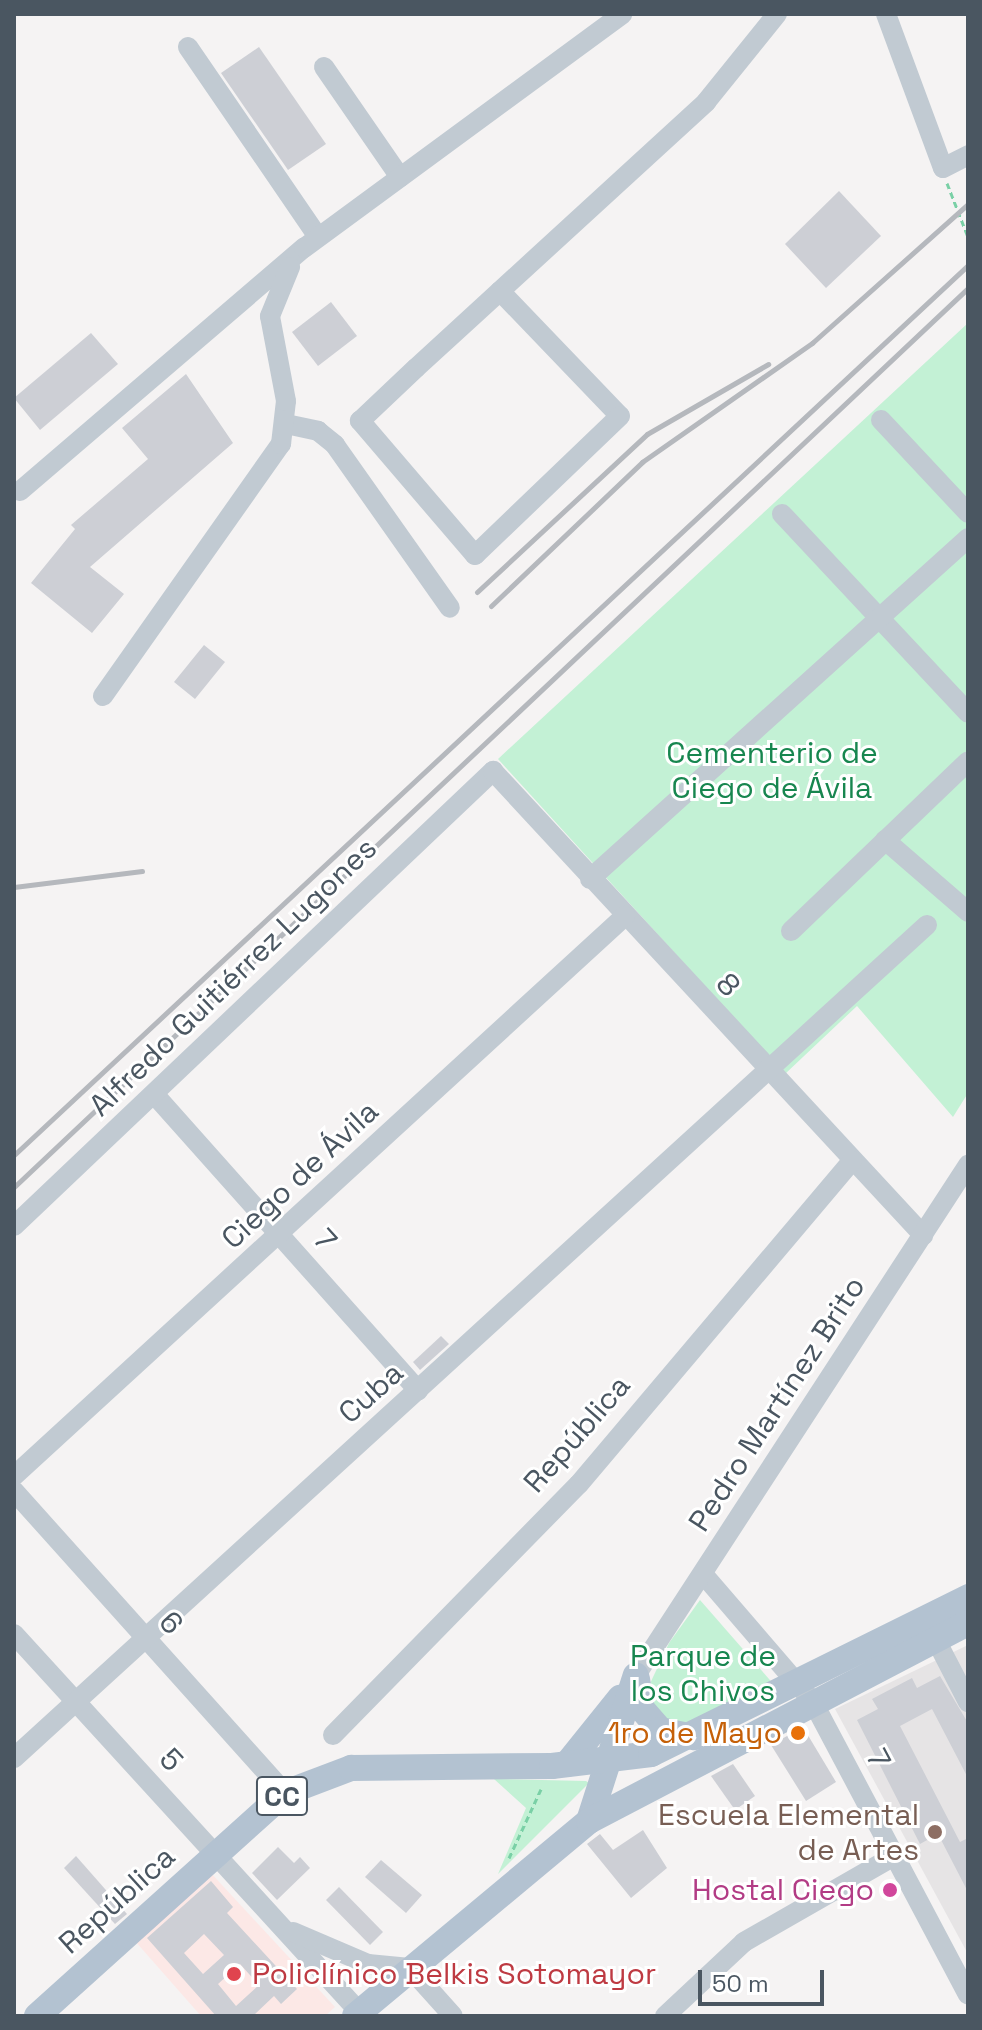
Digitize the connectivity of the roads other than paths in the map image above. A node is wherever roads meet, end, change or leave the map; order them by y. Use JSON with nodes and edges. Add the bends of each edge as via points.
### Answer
{"nodes":[{"id":1,"x":622,"y":14,"type":"edge"},
{"id":2,"x":777,"y":14,"type":"edge"},
{"id":3,"x":886,"y":14,"type":"edge"},
{"id":4,"x":188,"y":47,"type":"dead end"},
{"id":5,"x":324,"y":67,"type":"dead end"},
{"id":6,"x":968,"y":155,"type":"edge"},
{"id":7,"x":400,"y":177,"type":"junction"},
{"id":8,"x":311,"y":243,"type":"junction"},
{"id":9,"x":500,"y":291,"type":"junction"},
{"id":10,"x":881,"y":420,"type":"dead end"},
{"id":11,"x":286,"y":424,"type":"junction"},
{"id":12,"x":20,"y":491,"type":"dead end"},
{"id":13,"x":968,"y":513,"type":"edge"},
{"id":14,"x":782,"y":514,"type":"dead end"},
{"id":15,"x":968,"y":538,"type":"edge"},
{"id":16,"x":450,"y":608,"type":"dead end"},
{"id":17,"x":878,"y":619,"type":"junction"},
{"id":18,"x":103,"y":696,"type":"dead end"},
{"id":19,"x":968,"y":713,"type":"edge"},
{"id":20,"x":968,"y":761,"type":"edge"},
{"id":21,"x":493,"y":771,"type":"joint"},
{"id":22,"x":885,"y":840,"type":"junction"},
{"id":23,"x":590,"y":879,"type":"junction"},
{"id":24,"x":968,"y":912,"type":"edge"},
{"id":25,"x":625,"y":916,"type":"junction"},
{"id":26,"x":927,"y":925,"type":"dead end"},
{"id":27,"x":791,"y":931,"type":"dead end"},
{"id":28,"x":768,"y":1072,"type":"junction"},
{"id":29,"x":154,"y":1094,"type":"junction"},
{"id":30,"x":852,"y":1161,"type":"junction"},
{"id":31,"x":968,"y":1165,"type":"edge"},
{"id":32,"x":14,"y":1226,"type":"edge"},
{"id":33,"x":280,"y":1234,"type":"junction"},
{"id":34,"x":923,"y":1235,"type":"junction"},
{"id":35,"x":418,"y":1390,"type":"junction"},
{"id":36,"x":14,"y":1476,"type":"edge"},
{"id":37,"x":14,"y":1491,"type":"edge"},
{"id":38,"x":703,"y":1574,"type":"junction"},
{"id":39,"x":968,"y":1597,"type":"edge"},
{"id":40,"x":968,"y":1623,"type":"edge"},
{"id":41,"x":14,"y":1634,"type":"edge"},
{"id":42,"x":145,"y":1639,"type":"junction"},
{"id":43,"x":936,"y":1640,"type":"junction"},
{"id":44,"x":636,"y":1675,"type":"junction"},
{"id":45,"x":805,"y":1694,"type":"junction"},
{"id":46,"x":76,"y":1701,"type":"junction"},
{"id":47,"x":968,"y":1702,"type":"edge"},
{"id":48,"x":333,"y":1735,"type":"dead end"},
{"id":49,"x":694,"y":1737,"type":"junction"},
{"id":50,"x":14,"y":1758,"type":"edge"},
{"id":51,"x":606,"y":1763,"type":"junction"},
{"id":52,"x":559,"y":1765,"type":"junction"},
{"id":53,"x":285,"y":1793,"type":"junction"},
{"id":54,"x":589,"y":1821,"type":"junction"},
{"id":55,"x":216,"y":1853,"type":"junction"},
{"id":56,"x":896,"y":1855,"type":"junction"},
{"id":57,"x":283,"y":1928,"type":"junction"},
{"id":58,"x":410,"y":1968,"type":"junction"},
{"id":59,"x":968,"y":1995,"type":"edge"},
{"id":60,"x":359,"y":2015,"type":"edge"},
{"id":61,"x":37,"y":2016,"type":"edge"},
{"id":62,"x":453,"y":2016,"type":"edge"},
{"id":63,"x":665,"y":2016,"type":"edge"}],
"edges":[{"from":1,"to":7,"type":"street"},
{"from":2,"to":9,"type":"street","via":[[706,102]]},
{"from":3,"to":6,"type":"street","via":[[943,168]]},
{"from":4,"to":8,"type":"street"},
{"from":5,"to":7,"type":"street"},
{"from":7,"to":8,"type":"street"},
{"from":8,"to":11,"type":"street","via":[[276,291],[270,316]]},
{"from":8,"to":12,"type":"street"},
{"from":9,"to":9,"type":"street","via":[[360,421],[475,555],[620,416]]},
{"from":10,"to":13,"type":"street"},
{"from":11,"to":16,"type":"street","via":[[318,431],[335,445]]},
{"from":11,"to":18,"type":"street","via":[[261,476]]},
{"from":14,"to":17,"type":"street"},
{"from":15,"to":17,"type":"street"},
{"from":17,"to":19,"type":"street"},
{"from":17,"to":23,"type":"street"},
{"from":20,"to":22,"type":"street"},
{"from":21,"to":23,"type":"street","name":"8"},
{"from":21,"to":29,"type":"street","name":"Alfredo Guitiérrez Lugones"},
{"from":22,"to":24,"type":"street"},
{"from":22,"to":27,"type":"street"},
{"from":23,"to":25,"type":"street","name":"8"},
{"from":25,"to":28,"type":"street","name":"8"},
{"from":25,"to":33,"type":"street","name":"Ciego de Ávila"},
{"from":26,"to":28,"type":"street","name":"Cuba"},
{"from":28,"to":30,"type":"street","name":"8"},
{"from":28,"to":35,"type":"street","name":"Cuba"},
{"from":29,"to":32,"type":"street","name":"Alfredo Guitiérrez Lugones"},
{"from":29,"to":33,"type":"street","name":"7"},
{"from":30,"to":34,"type":"street","name":"8"},
{"from":30,"to":48,"type":"street","name":"República","via":[[579,1484]]},
{"from":31,"to":34,"type":"street","name":"Pedro Martínez Brito"},
{"from":33,"to":35,"type":"street","name":"7"},
{"from":33,"to":36,"type":"street","name":"Ciego de Ávila"},
{"from":34,"to":38,"type":"street","name":"Pedro Martínez Brito"},
{"from":35,"to":42,"type":"street","name":"Cuba"},
{"from":37,"to":42,"type":"street","name":"6"},
{"from":38,"to":44,"type":"street","name":"Pedro Martínez Brito"},
{"from":38,"to":45,"type":"street","name":"7"},
{"from":39,"to":45,"type":"main road","number":"CC"},
{"from":40,"to":43,"type":"main road","number":"CC"},
{"from":41,"to":46,"type":"street","name":"5"},
{"from":42,"to":46,"type":"street","name":"Cuba"},
{"from":42,"to":53,"type":"street","name":"6"},
{"from":43,"to":45,"type":"main road","number":"CC"},
{"from":43,"to":47,"type":"street"},
{"from":44,"to":49,"type":"main road","via":[[642,1709],[660,1730]]},
{"from":44,"to":51,"type":"main road"},
{"from":44,"to":52,"type":"main road"},
{"from":45,"to":49,"type":"main road","number":"CC"},
{"from":45,"to":54,"type":"main road","number":"CC"},
{"from":45,"to":56,"type":"street","name":"7"},
{"from":46,"to":50,"type":"street","name":"Cuba"},
{"from":46,"to":55,"type":"street","name":"5"},
{"from":49,"to":51,"type":"main road","number":"CC"},
{"from":51,"to":52,"type":"main road","name":"República","number":"CC"},
{"from":51,"to":54,"type":"main road"},
{"from":52,"to":53,"type":"main road","name":"República","number":"CC","via":[[351,1768]]},
{"from":53,"to":55,"type":"main road","name":"República","number":"CC"},
{"from":54,"to":58,"type":"main road","number":"CC"},
{"from":55,"to":57,"type":"street","name":"5"},
{"from":55,"to":61,"type":"main road","name":"República","number":"CC"},
{"from":56,"to":59,"type":"street","name":"7"},
{"from":56,"to":63,"type":"street","via":[[744,1942]]},
{"from":57,"to":58,"type":"street","name":"5","via":[[368,1964]]},
{"from":57,"to":60,"type":"street","name":"5"},
{"from":58,"to":60,"type":"main road","number":"CC"},
{"from":58,"to":62,"type":"street"}]}
